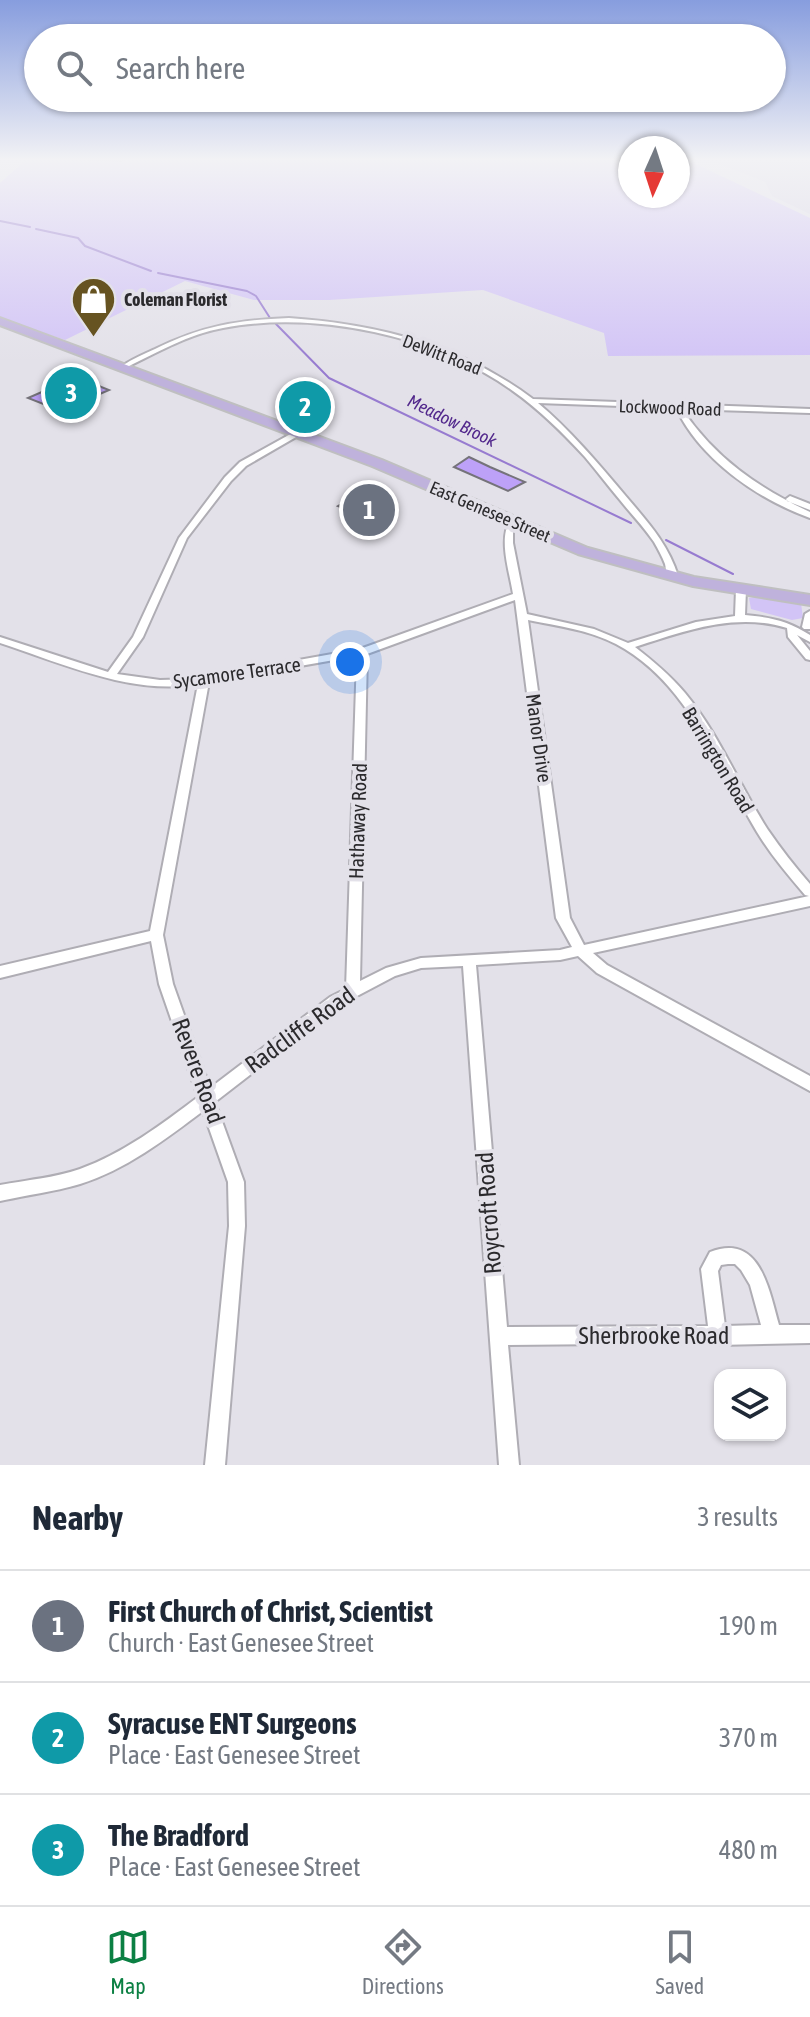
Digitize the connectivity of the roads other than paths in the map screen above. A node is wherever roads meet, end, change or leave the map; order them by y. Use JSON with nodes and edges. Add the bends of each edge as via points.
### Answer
{"nodes":[{"id":1,"x":0,"y":321,"type":"edge"},
{"id":2,"x":125,"y":366,"type":"junction"},
{"id":3,"x":530,"y":401,"type":"junction"},
{"id":4,"x":679,"y":409,"type":"junction"},
{"id":5,"x":808,"y":412,"type":"edge"},
{"id":6,"x":299,"y":433,"type":"junction"},
{"id":7,"x":756,"y":487,"type":"junction"},
{"id":8,"x":810,"y":507,"type":"edge"},
{"id":9,"x":810,"y":515,"type":"edge"},
{"id":10,"x":513,"y":523,"type":"junction"},
{"id":11,"x":673,"y":576,"type":"junction"},
{"id":12,"x":741,"y":589,"type":"junction"},
{"id":13,"x":517,"y":596,"type":"junction"},
{"id":14,"x":810,"y":600,"type":"edge"},
{"id":15,"x":810,"y":614,"type":"edge"},
{"id":16,"x":522,"y":616,"type":"junction"},
{"id":17,"x":740,"y":619,"type":"junction"},
{"id":18,"x":809,"y":627,"type":"edge"},
{"id":19,"x":791,"y":629,"type":"junction"},
{"id":20,"x":810,"y":639,"type":"edge"},
{"id":21,"x":0,"y":640,"type":"edge"},
{"id":22,"x":628,"y":646,"type":"junction"},
{"id":23,"x":362,"y":652,"type":"junction"},
{"id":24,"x":810,"y":657,"type":"edge"},
{"id":25,"x":110,"y":676,"type":"junction"},
{"id":26,"x":204,"y":681,"type":"junction"},
{"id":27,"x":810,"y":892,"type":"edge"},
{"id":28,"x":810,"y":901,"type":"edge"},
{"id":29,"x":156,"y":935,"type":"junction"},
{"id":30,"x":580,"y":950,"type":"junction"},
{"id":31,"x":469,"y":961,"type":"junction"},
{"id":32,"x":0,"y":972,"type":"edge"},
{"id":33,"x":353,"y":990,"type":"junction"},
{"id":34,"x":810,"y":1084,"type":"edge"},
{"id":35,"x":208,"y":1098,"type":"junction"},
{"id":36,"x":0,"y":1193,"type":"edge"},
{"id":37,"x":810,"y":1334,"type":"edge"},
{"id":38,"x":773,"y":1335,"type":"junction"},
{"id":39,"x":498,"y":1336,"type":"junction"},
{"id":40,"x":718,"y":1336,"type":"junction"},
{"id":41,"x":215,"y":1465,"type":"edge"},
{"id":42,"x":509,"y":1465,"type":"edge"}],
"edges":[{"from":1,"to":2,"type":"main road","name":"East Genesee Street"},
{"from":2,"to":3,"type":"street","name":"DeWitt Road","via":[[219,327],[307,322],[379,333],[441,351],[496,376]]},
{"from":2,"to":6,"type":"main road","name":"East Genesee Street"},
{"from":3,"to":4,"type":"street","name":"Lockwood Road"},
{"from":3,"to":11,"type":"street","name":"DeWitt Road","via":[[600,470],[662,549]]},
{"from":4,"to":5,"type":"street","name":"Lockwood Road"},
{"from":4,"to":7,"type":"street","via":[[714,454]]},
{"from":6,"to":10,"type":"main road","name":"East Genesee Street"},
{"from":6,"to":25,"type":"street","via":[[229,477],[183,538],[138,637]]},
{"from":7,"to":8,"type":"street"},
{"from":7,"to":9,"type":"street"},
{"from":10,"to":11,"type":"main road","name":"East Genesee Street","via":[[583,551]]},
{"from":10,"to":13,"type":"street","name":"Manor Drive","via":[[509,540]]},
{"from":11,"to":12,"type":"main road","name":"East Genesee Street"},
{"from":12,"to":14,"type":"main road","name":"East Genesee Street"},
{"from":12,"to":17,"type":"street"},
{"from":13,"to":16,"type":"street","name":"Manor Drive"},
{"from":13,"to":23,"type":"street","name":"Sycamore Terrace"},
{"from":15,"to":18,"type":"street"},
{"from":16,"to":22,"type":"street","name":"Barrington Road"},
{"from":16,"to":30,"type":"street","name":"Manor Drive","via":[[557,888],[563,918]]},
{"from":17,"to":19,"type":"street"},
{"from":17,"to":22,"type":"street"},
{"from":18,"to":19,"type":"street"},
{"from":19,"to":20,"type":"street"},
{"from":19,"to":24,"type":"street"},
{"from":21,"to":25,"type":"street","name":"Sycamore Terrace"},
{"from":22,"to":27,"type":"street","name":"Barrington Road","via":[[680,697],[778,860]]},
{"from":23,"to":26,"type":"street","name":"Sycamore Terrace"},
{"from":23,"to":33,"type":"street","name":"Hathaway Road"},
{"from":25,"to":26,"type":"street","name":"Sycamore Terrace","via":[[160,683]]},
{"from":26,"to":29,"type":"street","name":"Revere Road"},
{"from":28,"to":30,"type":"street","name":"Radcliffe Road"},
{"from":29,"to":32,"type":"street"},
{"from":29,"to":35,"type":"street","name":"Revere Road","via":[[166,984]]},
{"from":30,"to":31,"type":"street","name":"Radcliffe Road"},
{"from":30,"to":34,"type":"street","via":[[602,969]]},
{"from":31,"to":33,"type":"street","name":"Radcliffe Road","via":[[421,963]]},
{"from":31,"to":39,"type":"street","name":"Roycroft Road"},
{"from":33,"to":35,"type":"street","name":"Radcliffe Road"},
{"from":35,"to":36,"type":"street","name":"Radcliffe Road","via":[[116,1161],[79,1177]]},
{"from":35,"to":41,"type":"street","name":"Revere Road","via":[[232,1163],[237,1211]]},
{"from":37,"to":38,"type":"street","name":"Sherbrooke Road"},
{"from":38,"to":40,"type":"street","name":"Sherbrooke Road"},
{"from":38,"to":40,"type":"street","via":[[752,1275],[742,1259],[731,1254],[716,1258],[709,1269]]},
{"from":39,"to":40,"type":"street","name":"Sherbrooke Road"},
{"from":39,"to":42,"type":"street","name":"Roycroft Road"}]}
